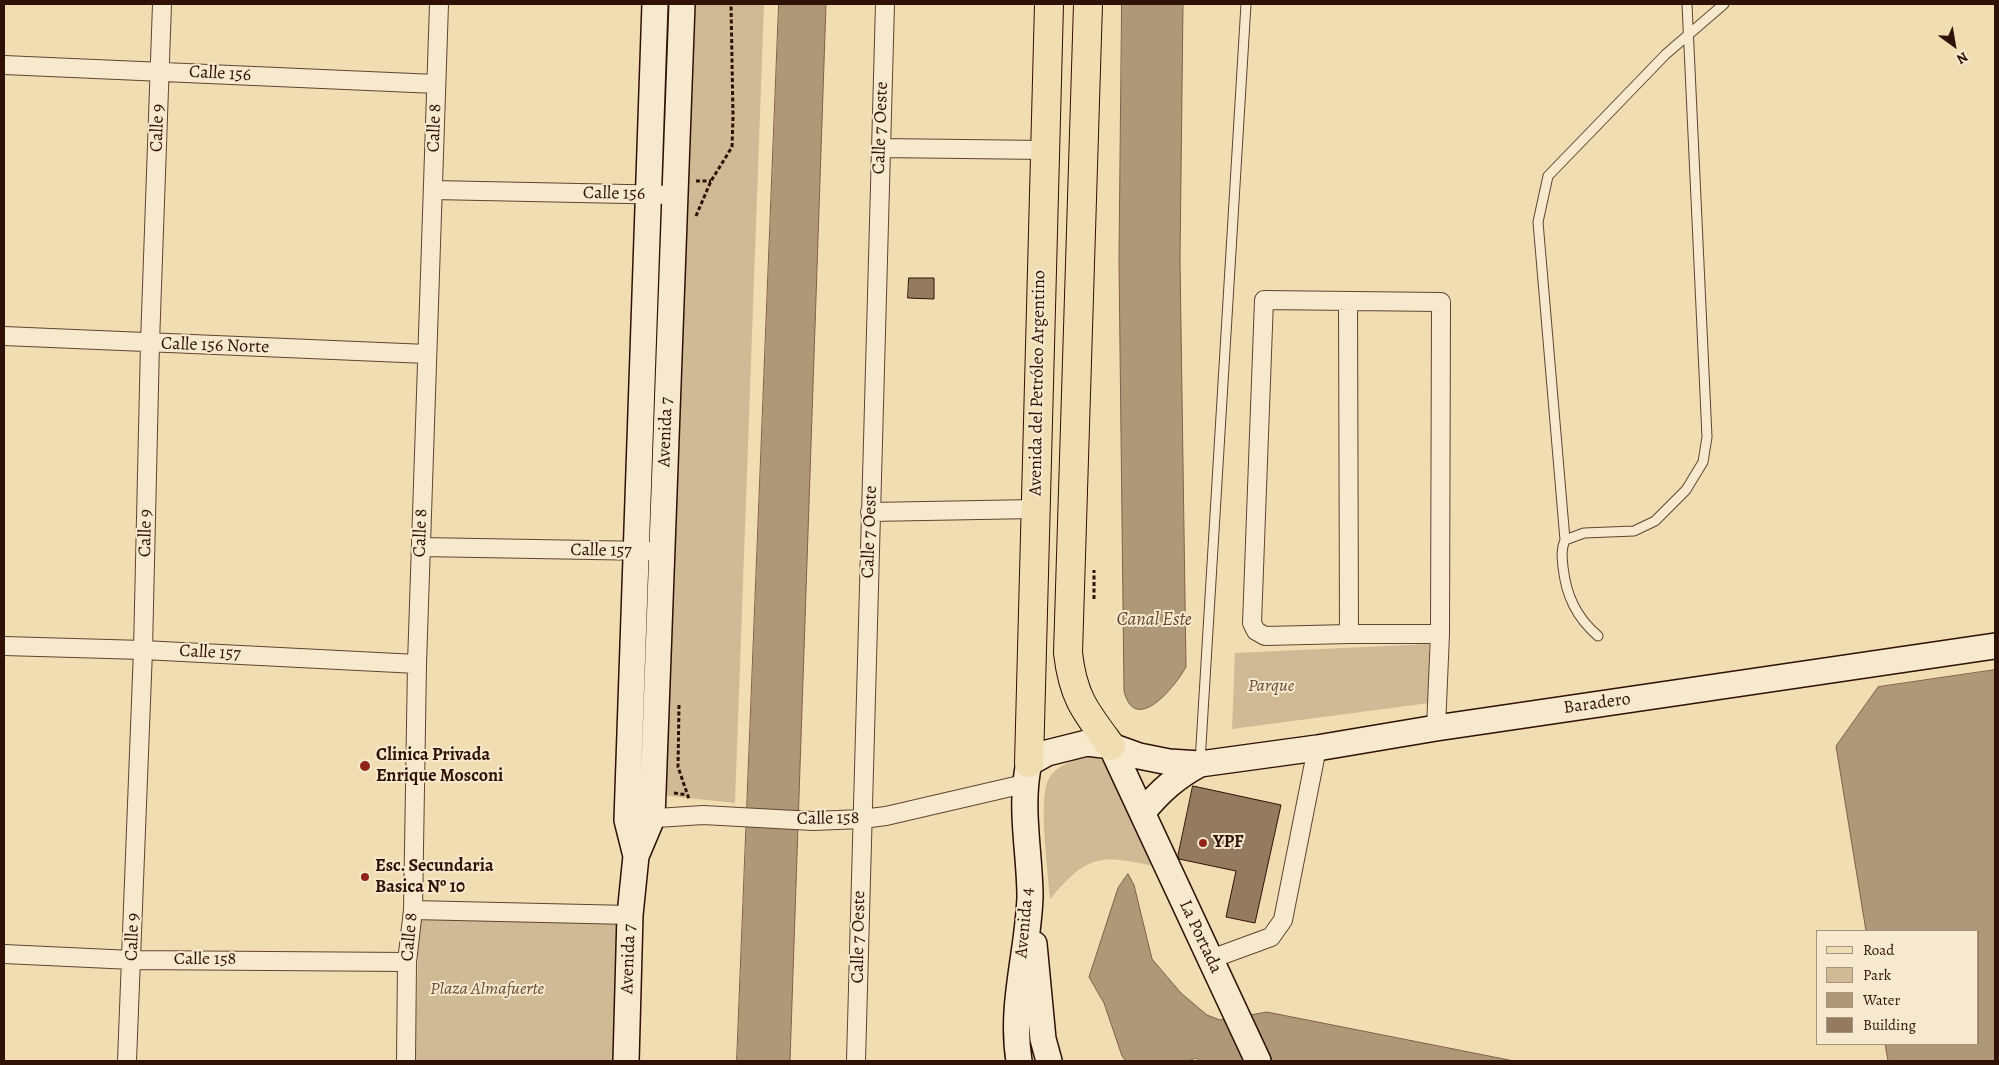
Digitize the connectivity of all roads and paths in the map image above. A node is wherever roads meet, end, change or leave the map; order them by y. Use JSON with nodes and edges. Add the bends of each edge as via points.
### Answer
{"nodes":[{"id":1,"x":162,"y":4,"type":"edge"},
{"id":2,"x":438,"y":4,"type":"edge"},
{"id":3,"x":655,"y":4,"type":"edge"},
{"id":4,"x":682,"y":4,"type":"edge"},
{"id":5,"x":731,"y":4,"type":"edge"},
{"id":6,"x":885,"y":4,"type":"edge"},
{"id":7,"x":1049,"y":4,"type":"edge"},
{"id":8,"x":1088,"y":4,"type":"edge"},
{"id":9,"x":1246,"y":4,"type":"edge"},
{"id":10,"x":1687,"y":4,"type":"edge"},
{"id":11,"x":1724,"y":4,"type":"edge"},
{"id":12,"x":1688,"y":35,"type":"junction"},
{"id":13,"x":4,"y":65,"type":"edge"},
{"id":14,"x":160,"y":71,"type":"junction"},
{"id":15,"x":436,"y":84,"type":"junction"},
{"id":16,"x":881,"y":148,"type":"junction"},
{"id":17,"x":1045,"y":150,"type":"junction"},
{"id":18,"x":432,"y":190,"type":"junction"},
{"id":19,"x":648,"y":194,"type":"junction"},
{"id":20,"x":675,"y":195,"type":"junction"},
{"id":21,"x":696,"y":217,"type":"dead end"},
{"id":22,"x":1348,"y":300,"type":"junction"},
{"id":23,"x":4,"y":336,"type":"edge"},
{"id":24,"x":150,"y":343,"type":"junction"},
{"id":25,"x":427,"y":354,"type":"junction"},
{"id":26,"x":1035,"y":509,"type":"junction"},
{"id":27,"x":870,"y":512,"type":"junction"},
{"id":28,"x":1565,"y":540,"type":"junction"},
{"id":29,"x":421,"y":548,"type":"junction"},
{"id":30,"x":661,"y":550,"type":"junction"},
{"id":31,"x":636,"y":552,"type":"junction"},
{"id":32,"x":1349,"y":634,"type":"junction"},
{"id":33,"x":1440,"y":634,"type":"junction"},
{"id":34,"x":1598,"y":636,"type":"dead end"},
{"id":35,"x":4,"y":646,"type":"edge"},
{"id":36,"x":1995,"y":646,"type":"edge"},
{"id":37,"x":143,"y":650,"type":"junction"},
{"id":38,"x":417,"y":664,"type":"junction"},
{"id":39,"x":679,"y":698,"type":"dead end"},
{"id":40,"x":1436,"y":728,"type":"junction"},
{"id":41,"x":1111,"y":746,"type":"junction"},
{"id":42,"x":1317,"y":748,"type":"junction"},
{"id":43,"x":1200,"y":764,"type":"junction"},
{"id":44,"x":1026,"y":773,"type":"junction"},
{"id":45,"x":1143,"y":812,"type":"junction"},
{"id":46,"x":700,"y":816,"type":"junction"},
{"id":47,"x":652,"y":818,"type":"junction"},
{"id":48,"x":862,"y":819,"type":"junction"},
{"id":49,"x":627,"y":820,"type":"junction"},
{"id":50,"x":636,"y":856,"type":"junction"},
{"id":51,"x":1030,"y":899,"type":"junction"},
{"id":52,"x":413,"y":910,"type":"junction"},
{"id":53,"x":630,"y":915,"type":"junction"},
{"id":54,"x":4,"y":954,"type":"edge"},
{"id":55,"x":1211,"y":959,"type":"junction"},
{"id":56,"x":132,"y":960,"type":"junction"},
{"id":57,"x":407,"y":962,"type":"junction"},
{"id":58,"x":127,"y":1061,"type":"edge"},
{"id":59,"x":406,"y":1061,"type":"edge"},
{"id":60,"x":626,"y":1061,"type":"edge"},
{"id":61,"x":856,"y":1061,"type":"edge"},
{"id":62,"x":1019,"y":1061,"type":"edge"},
{"id":63,"x":1049,"y":1061,"type":"edge"},
{"id":64,"x":1258,"y":1061,"type":"edge"}],
"edges":[{"from":1,"to":14,"type":"street","name":"Calle 9"},
{"from":2,"to":15,"type":"street","name":"Calle 8"},
{"from":3,"to":19,"type":"main road","name":"Avenida 7"},
{"from":4,"to":20,"type":"main road","name":"Avenida 7"},
{"from":5,"to":21,"type":"path","via":[[732,147],[711,181]]},
{"from":6,"to":16,"type":"street","name":"Calle 7 Oeste"},
{"from":7,"to":17,"type":"main road","name":"Avenida del Petróleo Argentino"},
{"from":8,"to":41,"type":"main road","name":"Avenida del Petróleo Argentino","via":[[1068,654],[1076,695]]},
{"from":9,"to":43,"type":"lane"},
{"from":10,"to":12,"type":"lane"},
{"from":11,"to":12,"type":"lane"},
{"from":12,"to":28,"type":"lane","via":[[1570,151],[1548,176],[1543,195],[1538,222]]},
{"from":12,"to":28,"type":"lane","via":[[1707,437],[1703,462],[1686,490],[1655,521],[1634,530],[1584,533]]},
{"from":13,"to":14,"type":"street","name":"Calle 156"},
{"from":14,"to":15,"type":"street","name":"Calle 156"},
{"from":14,"to":24,"type":"street","name":"Calle 9"},
{"from":15,"to":18,"type":"street","name":"Calle 8"},
{"from":16,"to":17,"type":"street"},
{"from":16,"to":27,"type":"street","name":"Calle 7 Oeste"},
{"from":17,"to":26,"type":"main road","name":"Avenida del Petróleo Argentino"},
{"from":18,"to":19,"type":"street","name":"Calle 156"},
{"from":18,"to":25,"type":"street","name":"Calle 8"},
{"from":19,"to":20,"type":"street","name":"Calle 156"},
{"from":19,"to":31,"type":"main road","name":"Avenida 7"},
{"from":20,"to":30,"type":"main road","name":"Avenida 7"},
{"from":22,"to":32,"type":"street"},
{"from":22,"to":32,"type":"street","via":[[1264,300],[1252,624],[1256,632],[1265,636]]},
{"from":22,"to":33,"type":"street","via":[[1441,302]]},
{"from":23,"to":24,"type":"street","name":"Calle 156 Norte"},
{"from":24,"to":25,"type":"street","name":"Calle 156 Norte"},
{"from":24,"to":37,"type":"street","name":"Calle 9"},
{"from":25,"to":29,"type":"street","name":"Calle 8"},
{"from":26,"to":27,"type":"street"},
{"from":26,"to":44,"type":"main road","name":"Avenida del Petróleo Argentino"},
{"from":27,"to":48,"type":"street","name":"Calle 7 Oeste"},
{"from":28,"to":34,"type":"lane","via":[[1562,548],[1565,589],[1585,625]]},
{"from":29,"to":31,"type":"street","name":"Calle 157"},
{"from":29,"to":38,"type":"street","name":"Calle 8"},
{"from":30,"to":31,"type":"street","name":"Calle 157"},
{"from":30,"to":47,"type":"main road","name":"Avenida 7"},
{"from":31,"to":49,"type":"main road","name":"Avenida 7"},
{"from":32,"to":33,"type":"street"},
{"from":33,"to":40,"type":"street"},
{"from":35,"to":37,"type":"street","name":"Calle 157"},
{"from":36,"to":40,"type":"main road","name":"Baradero"},
{"from":37,"to":38,"type":"street","name":"Calle 157"},
{"from":37,"to":56,"type":"street","name":"Calle 9"},
{"from":38,"to":52,"type":"street","name":"Calle 8"},
{"from":39,"to":46,"type":"path","via":[[678,767],[687,795]]},
{"from":40,"to":42,"type":"main road","name":"Baradero"},
{"from":41,"to":43,"type":"main road","name":"Baradero","via":[[1162,761]]},
{"from":41,"to":44,"type":"main road","name":"Baradero","via":[[1087,743],[1069,746],[1047,753]]},
{"from":41,"to":45,"type":"main road","name":"La Portada"},
{"from":42,"to":43,"type":"main road","name":"Baradero"},
{"from":42,"to":55,"type":"street","via":[[1283,920],[1271,937]]},
{"from":43,"to":45,"type":"main road","name":"Baradero","via":[[1159,792]]},
{"from":44,"to":48,"type":"street","name":"Calle 158","via":[[886,816]]},
{"from":44,"to":51,"type":"main road","name":"Avenida 4"},
{"from":45,"to":55,"type":"main road","name":"La Portada"},
{"from":46,"to":47,"type":"street","name":"Calle 158"},
{"from":46,"to":48,"type":"street","name":"Calle 158","via":[[814,821]]},
{"from":47,"to":49,"type":"street","name":"Calle 158"},
{"from":47,"to":50,"type":"main road","name":"Avenida 7"},
{"from":48,"to":61,"type":"street","name":"Calle 7 Oeste"},
{"from":49,"to":50,"type":"main road","name":"Avenida 7"},
{"from":50,"to":53,"type":"main road","name":"Avenida 7"},
{"from":51,"to":62,"type":"main road","name":"Avenida 4","via":[[1016,1020]]},
{"from":51,"to":63,"type":"main road","via":[[1043,1039]]},
{"from":52,"to":53,"type":"street"},
{"from":52,"to":57,"type":"street","name":"Calle 8"},
{"from":53,"to":60,"type":"main road","name":"Avenida 7"},
{"from":54,"to":56,"type":"street","name":"Calle 158"},
{"from":55,"to":64,"type":"main road","name":"La Portada"},
{"from":56,"to":57,"type":"street","name":"Calle 158"},
{"from":56,"to":58,"type":"street","name":"Calle 9"},
{"from":57,"to":59,"type":"street","name":"Calle 8"}]}
